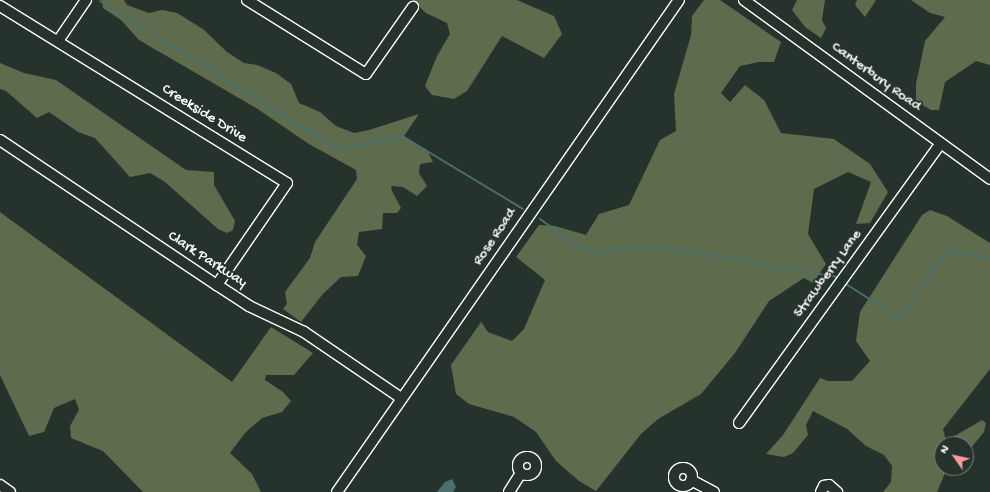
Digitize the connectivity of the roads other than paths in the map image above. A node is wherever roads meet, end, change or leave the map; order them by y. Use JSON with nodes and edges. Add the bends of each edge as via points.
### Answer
{"nodes":[{"id":1,"x":86,"y":0,"type":"edge"},
{"id":2,"x":247,"y":0,"type":"edge"},
{"id":3,"x":679,"y":0,"type":"edge"},
{"id":4,"x":744,"y":0,"type":"edge"},
{"id":5,"x":0,"y":6,"type":"edge"},
{"id":6,"x":413,"y":7,"type":"dead end"},
{"id":7,"x":58,"y":41,"type":"junction"},
{"id":8,"x":0,"y":140,"type":"edge"},
{"id":9,"x":941,"y":143,"type":"junction"},
{"id":10,"x":990,"y":179,"type":"edge"},
{"id":11,"x":217,"y":285,"type":"junction"},
{"id":12,"x":401,"y":398,"type":"junction"},
{"id":13,"x":739,"y":423,"type":"dead end"},
{"id":14,"x":521,"y":473,"type":"dead end"},
{"id":15,"x":691,"y":480,"type":"dead end"},
{"id":16,"x":0,"y":485,"type":"edge"},
{"id":17,"x":10,"y":492,"type":"edge"},
{"id":18,"x":337,"y":492,"type":"edge"},
{"id":19,"x":509,"y":492,"type":"edge"},
{"id":20,"x":714,"y":492,"type":"edge"},
{"id":21,"x":821,"y":492,"type":"edge"},
{"id":22,"x":838,"y":492,"type":"edge"}],
"edges":[{"from":1,"to":7,"type":"street"},
{"from":2,"to":6,"type":"street","via":[[366,74]]},
{"from":3,"to":12,"type":"street","name":"Rose Road"},
{"from":4,"to":9,"type":"street","name":"Canterbury Road"},
{"from":5,"to":7,"type":"street","name":"Creekside Drive"},
{"from":7,"to":11,"type":"street","name":"Creekside Drive","via":[[286,183]]},
{"from":8,"to":11,"type":"street","name":"Clark Parkway"},
{"from":9,"to":10,"type":"street","name":"Canterbury Road"},
{"from":9,"to":13,"type":"street","name":"Strawberry Lane"},
{"from":11,"to":12,"type":"street","name":"Clark Parkway","via":[[249,306],[304,332]]},
{"from":12,"to":18,"type":"street","name":"Rose Road"},
{"from":14,"to":19,"type":"street"},
{"from":15,"to":20,"type":"street"},
{"from":16,"to":17,"type":"street"},
{"from":21,"to":22,"type":"street","via":[[824,486],[829,485]]}]}
